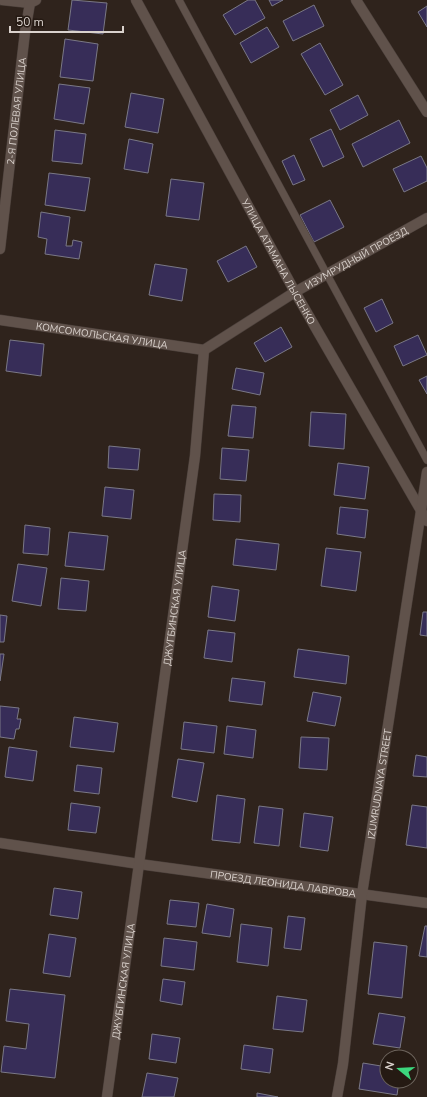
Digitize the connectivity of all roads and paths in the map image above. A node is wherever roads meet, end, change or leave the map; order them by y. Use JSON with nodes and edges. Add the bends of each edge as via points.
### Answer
{"nodes":[{"id":1,"x":2,"y":0,"type":"edge"},
{"id":2,"x":136,"y":0,"type":"edge"},
{"id":3,"x":179,"y":0,"type":"edge"},
{"id":4,"x":356,"y":0,"type":"edge"},
{"id":5,"x":33,"y":2,"type":"edge"},
{"id":6,"x":427,"y":112,"type":"edge"},
{"id":7,"x":427,"y":218,"type":"edge"},
{"id":8,"x":0,"y":249,"type":"edge"},
{"id":9,"x":326,"y":274,"type":"junction"},
{"id":10,"x":295,"y":292,"type":"junction"},
{"id":11,"x":0,"y":320,"type":"edge"},
{"id":12,"x":204,"y":350,"type":"junction"},
{"id":13,"x":427,"y":460,"type":"edge"},
{"id":14,"x":427,"y":472,"type":"edge"},
{"id":15,"x":421,"y":509,"type":"junction"},
{"id":16,"x":427,"y":521,"type":"edge"},
{"id":17,"x":0,"y":843,"type":"edge"},
{"id":18,"x":139,"y":864,"type":"junction"},
{"id":19,"x":362,"y":894,"type":"junction"},
{"id":20,"x":427,"y":903,"type":"edge"},
{"id":21,"x":107,"y":1097,"type":"edge"},
{"id":22,"x":336,"y":1097,"type":"edge"}],
"edges":[{"from":1,"to":5,"type":"street"},
{"from":2,"to":10,"type":"street","name":"УЛИЦА АТАМАНА ЛЫСЕНКО"},
{"from":3,"to":9,"type":"lane"},
{"from":4,"to":6,"type":"street"},
{"from":5,"to":8,"type":"street","name":"2-Я ПОЛЕВАЯ УЛИЦА","via":[[25,32]]},
{"from":7,"to":9,"type":"street","name":"ИЗУМРУДНЫЙ ПРОЕЗД"},
{"from":9,"to":10,"type":"street","name":"ИЗУМРУДНЫЙ ПРОЕЗД"},
{"from":9,"to":13,"type":"lane"},
{"from":10,"to":12,"type":"street","name":"ИЗУМРУДНЫЙ ПРОЕЗД"},
{"from":10,"to":15,"type":"street","name":"УЛИЦА АТАМАНА ЛЫСЕНКО"},
{"from":11,"to":12,"type":"street","name":"КОМСОМОЛЬСКАЯ УЛИЦА"},
{"from":12,"to":18,"type":"street","name":"ДЖУГБИНСКАЯ УЛИЦА","via":[[195,456]]},
{"from":14,"to":15,"type":"street","name":"IZUMRUDNAYA STREET"},
{"from":15,"to":16,"type":"street","name":"УЛИЦА АТАМАНА ЛЫСЕНКО"},
{"from":15,"to":19,"type":"street","name":"IZUMRUDNAYA STREET"},
{"from":17,"to":18,"type":"street","name":"ПРОЕЗД ЛЕОНИДА ЛАВРОВА"},
{"from":18,"to":19,"type":"street","name":"ПРОЕЗД ЛЕОНИДА ЛАВРОВА"},
{"from":18,"to":21,"type":"street","name":"ДЖУБГИНСКАЯ УЛИЦА"},
{"from":19,"to":20,"type":"street","name":"ПРОЕЗД ЛЕОНИДА ЛАВРОВА"},
{"from":19,"to":22,"type":"street","name":"IZUMRUDNAYA STREET","via":[[343,1064]]}]}
